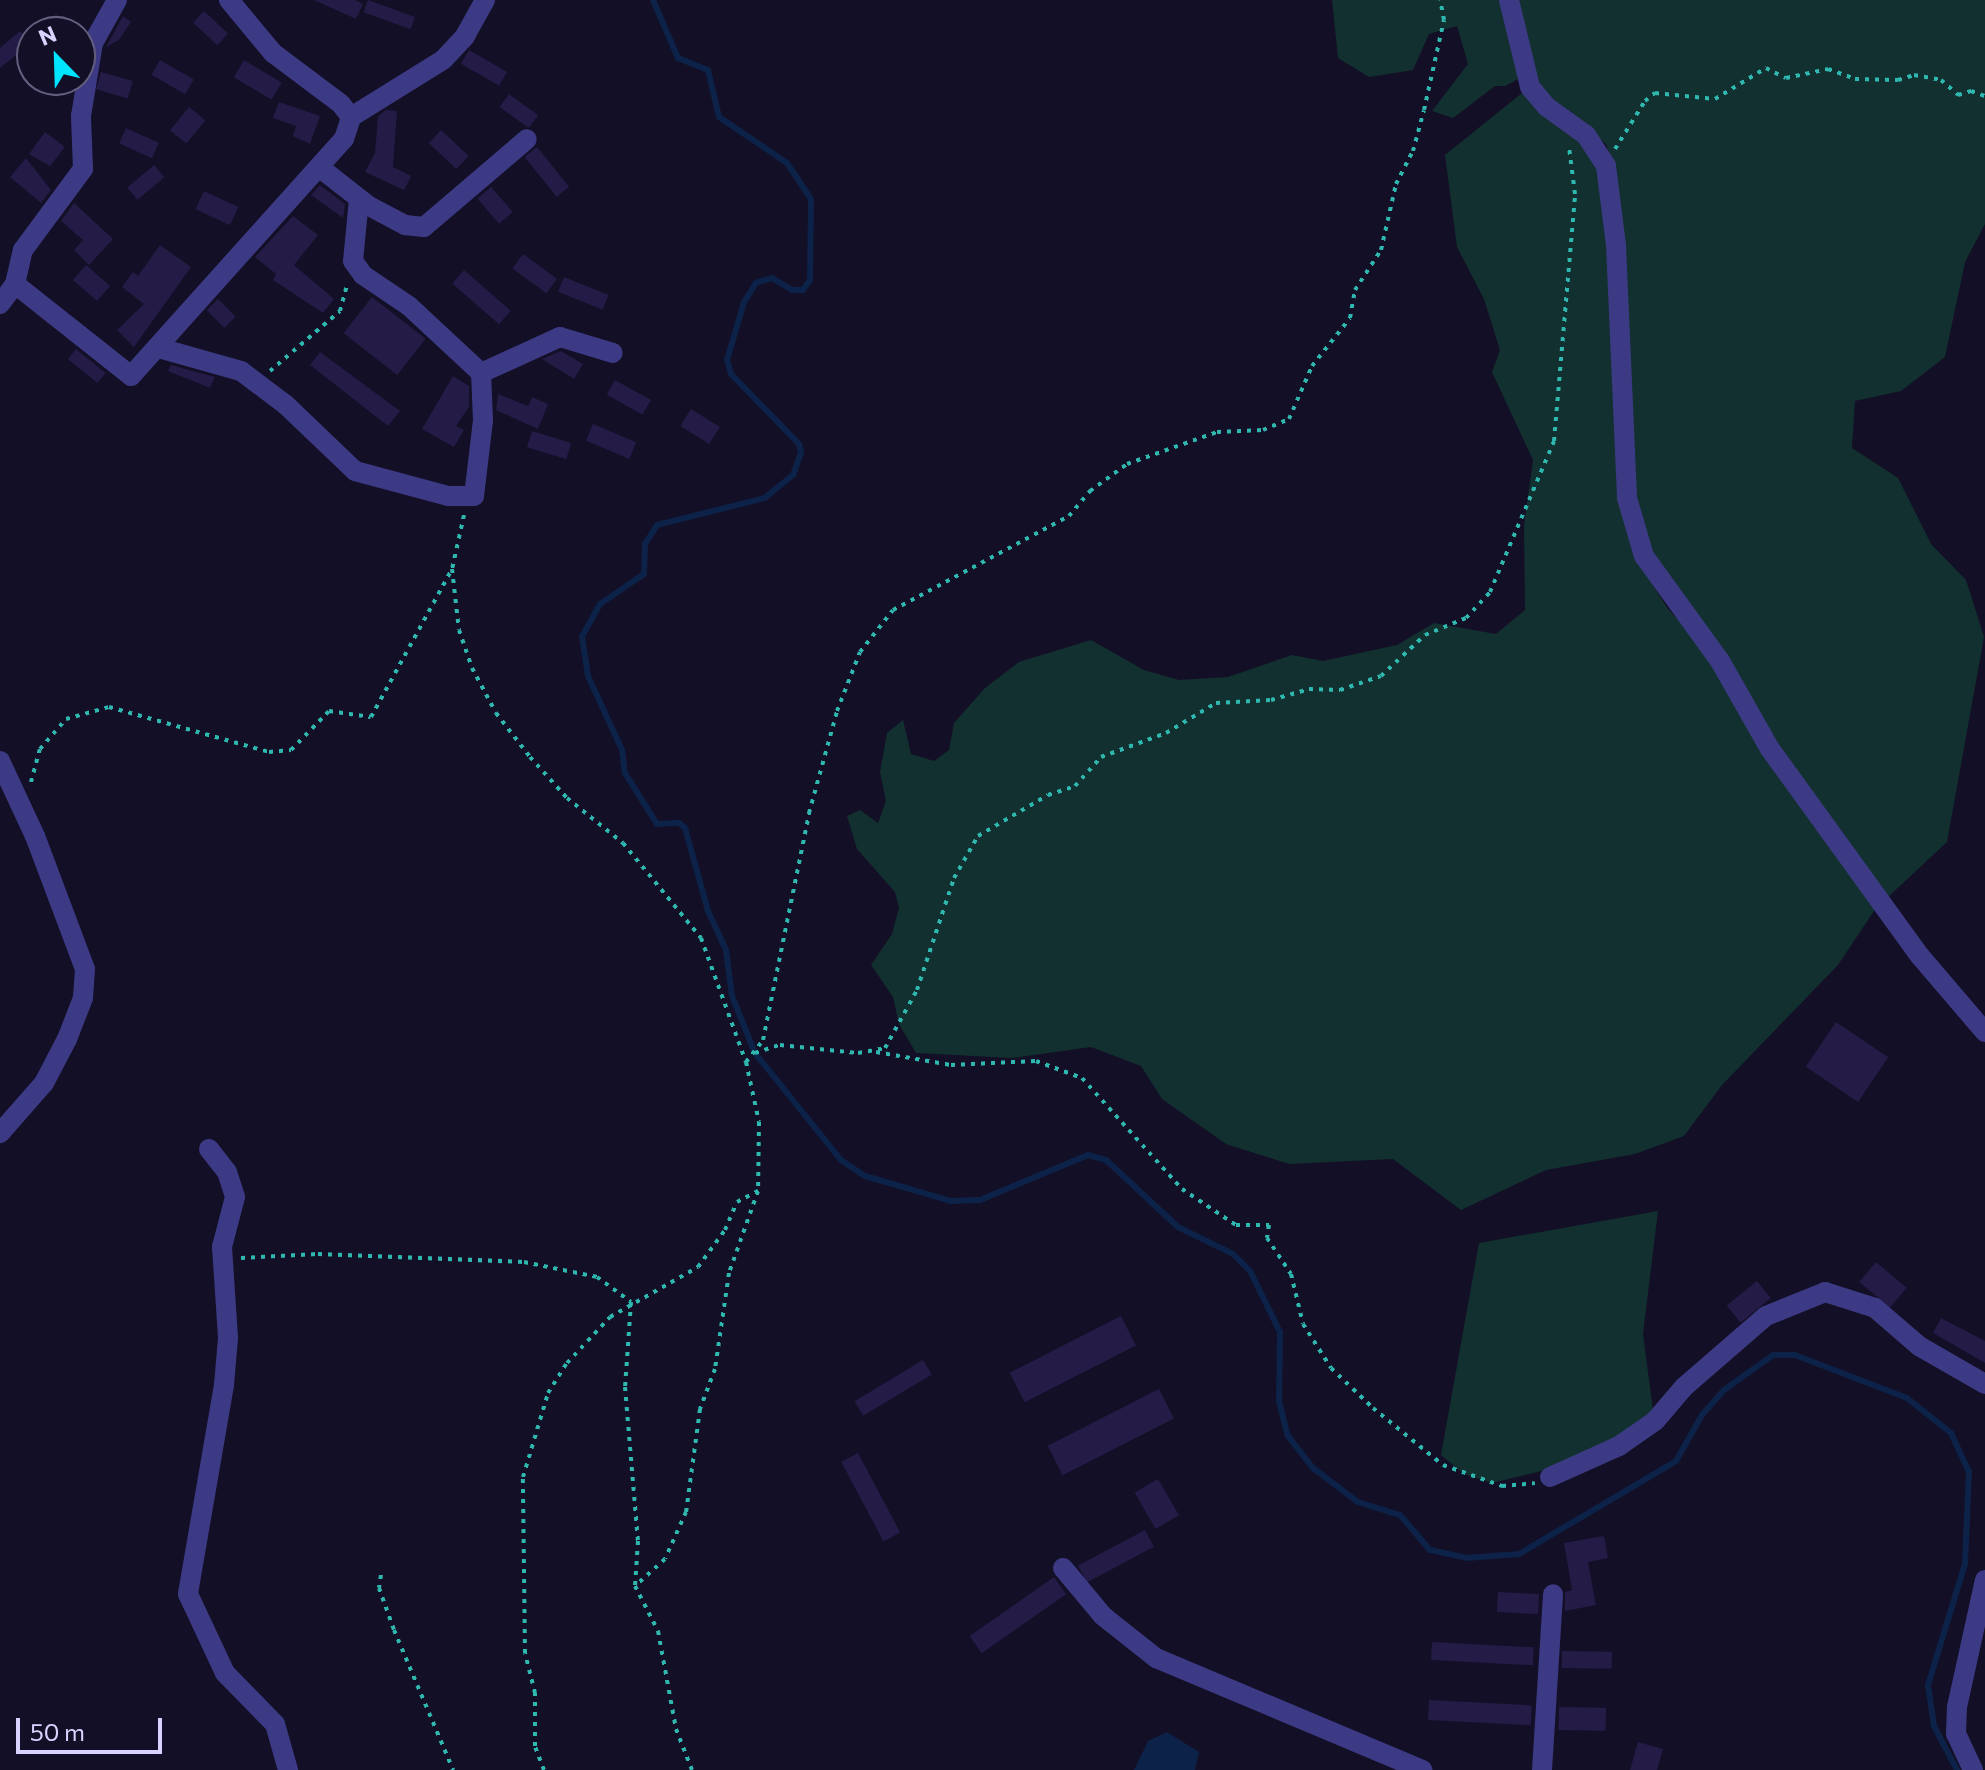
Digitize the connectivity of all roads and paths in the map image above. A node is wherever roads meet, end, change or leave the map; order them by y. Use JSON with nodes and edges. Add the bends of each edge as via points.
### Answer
{"nodes":[{"id":1,"x":117,"y":0,"type":"edge"},
{"id":2,"x":229,"y":0,"type":"edge"},
{"id":3,"x":485,"y":0,"type":"edge"},
{"id":4,"x":1440,"y":0,"type":"edge"},
{"id":5,"x":1509,"y":0,"type":"edge"},
{"id":6,"x":1985,"y":96,"type":"edge"},
{"id":7,"x":351,"y":117,"type":"junction"},
{"id":8,"x":1571,"y":123,"type":"junction"},
{"id":9,"x":527,"y":139,"type":"dead end"},
{"id":10,"x":1602,"y":155,"type":"junction"},
{"id":11,"x":319,"y":167,"type":"junction"},
{"id":12,"x":359,"y":199,"type":"junction"},
{"id":13,"x":353,"y":261,"type":"junction"},
{"id":14,"x":15,"y":284,"type":"junction"},
{"id":15,"x":0,"y":304,"type":"edge"},
{"id":16,"x":159,"y":348,"type":"junction"},
{"id":17,"x":613,"y":353,"type":"dead end"},
{"id":18,"x":481,"y":373,"type":"junction"},
{"id":19,"x":256,"y":382,"type":"junction"},
{"id":20,"x":474,"y":496,"type":"junction"},
{"id":21,"x":452,"y":569,"type":"junction"},
{"id":22,"x":0,"y":761,"type":"edge"},
{"id":23,"x":30,"y":789,"type":"dead end"},
{"id":24,"x":1985,"y":1032,"type":"edge"},
{"id":25,"x":874,"y":1051,"type":"junction"},
{"id":26,"x":755,"y":1053,"type":"junction"},
{"id":27,"x":746,"y":1062,"type":"junction"},
{"id":28,"x":0,"y":1133,"type":"edge"},
{"id":29,"x":209,"y":1149,"type":"dead end"},
{"id":30,"x":758,"y":1191,"type":"junction"},
{"id":31,"x":223,"y":1258,"type":"junction"},
{"id":32,"x":631,"y":1302,"type":"junction"},
{"id":33,"x":1985,"y":1384,"type":"edge"},
{"id":34,"x":1550,"y":1477,"type":"joint"},
{"id":35,"x":1063,"y":1568,"type":"dead end"},
{"id":36,"x":381,"y":1575,"type":"dead end"},
{"id":37,"x":1985,"y":1580,"type":"edge"},
{"id":38,"x":635,"y":1586,"type":"junction"},
{"id":39,"x":1553,"y":1594,"type":"dead end"},
{"id":40,"x":288,"y":1770,"type":"edge"},
{"id":41,"x":453,"y":1770,"type":"edge"},
{"id":42,"x":544,"y":1770,"type":"edge"},
{"id":43,"x":692,"y":1770,"type":"edge"},
{"id":44,"x":1422,"y":1770,"type":"edge"},
{"id":45,"x":1542,"y":1770,"type":"edge"},
{"id":46,"x":1973,"y":1770,"type":"edge"}],
"edges":[{"from":1,"to":14,"type":"street","via":[[93,43],[81,116],[83,169],[23,250]]},
{"from":2,"to":7,"type":"street","via":[[273,53]]},
{"from":3,"to":7,"type":"street","via":[[465,36],[443,60]]},
{"from":4,"to":26,"type":"path","via":[[1444,20],[1424,110],[1413,151],[1396,184],[1381,250],[1355,290],[1350,318],[1312,366],[1289,419],[1263,430],[1217,432],[1127,464],[1090,491],[1069,516],[893,610],[860,652],[837,711],[809,813],[769,1015]]},
{"from":5,"to":8,"type":"street","via":[[1530,87]]},
{"from":6,"to":10,"type":"path","via":[[1971,91],[1958,95],[1941,80],[1914,75],[1855,79],[1828,69],[1786,78],[1766,68],[1715,99],[1655,93],[1614,150]]},
{"from":7,"to":11,"type":"street","via":[[344,139]]},
{"from":8,"to":10,"type":"street"},
{"from":8,"to":25,"type":"path","via":[[1575,194],[1554,441],[1490,592],[1466,618],[1425,635],[1381,676],[1340,690],[1216,703],[1166,733],[1112,751],[1075,786],[1048,795],[978,836],[954,878],[917,990],[893,1038]]},
{"from":9,"to":12,"type":"street","via":[[424,227],[405,225]]},
{"from":10,"to":24,"type":"street","via":[[1616,245],[1627,498],[1644,556],[1715,654],[1770,749],[1920,956]]},
{"from":11,"to":12,"type":"street"},
{"from":11,"to":16,"type":"street"},
{"from":12,"to":13,"type":"street"},
{"from":13,"to":18,"type":"street"},
{"from":13,"to":19,"type":"path","via":[[340,311]]},
{"from":14,"to":15,"type":"street"},
{"from":14,"to":16,"type":"street","via":[[131,376]]},
{"from":16,"to":19,"type":"street","via":[[201,357]]},
{"from":17,"to":18,"type":"street","via":[[560,337]]},
{"from":18,"to":20,"type":"street","via":[[483,420]]},
{"from":19,"to":20,"type":"street","via":[[355,471],[448,496]]},
{"from":20,"to":21,"type":"path","via":[[459,530]]},
{"from":21,"to":23,"type":"path","via":[[371,717],[329,711],[291,750],[269,752],[109,707],[66,719],[50,734],[33,769]]},
{"from":21,"to":27,"type":"path","via":[[464,649],[496,713],[567,798],[623,843],[701,938]]},
{"from":22,"to":28,"type":"street","via":[[76,936],[85,969],[83,998],[67,1039],[44,1083]]},
{"from":25,"to":26,"type":"path","via":[[780,1045]]},
{"from":25,"to":34,"type":"path","via":[[951,1065],[1036,1061],[1082,1078],[1182,1189],[1236,1225],[1269,1225],[1267,1238],[1291,1274],[1297,1309],[1315,1344],[1331,1368],[1409,1439],[1443,1465],[1502,1486],[1526,1486]]},
{"from":26,"to":27,"type":"path"},
{"from":27,"to":30,"type":"path","via":[[759,1122]]},
{"from":29,"to":31,"type":"street","via":[[227,1172],[235,1197]]},
{"from":30,"to":32,"type":"path","via":[[737,1202],[725,1230],[698,1267]]},
{"from":30,"to":38,"type":"path","via":[[729,1273],[715,1369],[700,1409],[678,1538],[665,1559]]},
{"from":31,"to":32,"type":"path","via":[[318,1254],[524,1262],[597,1277]]},
{"from":31,"to":40,"type":"street","via":[[227,1359],[188,1594],[225,1673],[275,1724]]},
{"from":32,"to":38,"type":"path","via":[[625,1365],[638,1541]]},
{"from":32,"to":42,"type":"path","via":[[594,1332],[548,1393],[523,1477],[525,1653],[535,1693],[535,1746]]},
{"from":33,"to":34,"type":"street","via":[[1919,1346],[1875,1308],[1825,1292],[1766,1316],[1684,1387],[1655,1421],[1619,1446]]},
{"from":35,"to":44,"type":"street","via":[[1103,1616],[1156,1658]]},
{"from":36,"to":41,"type":"path","via":[[379,1588],[394,1630]]},
{"from":37,"to":46,"type":"street","via":[[1957,1707],[1956,1734]]},
{"from":38,"to":43,"type":"path","via":[[658,1631],[676,1729]]},
{"from":39,"to":45,"type":"street"}]}
